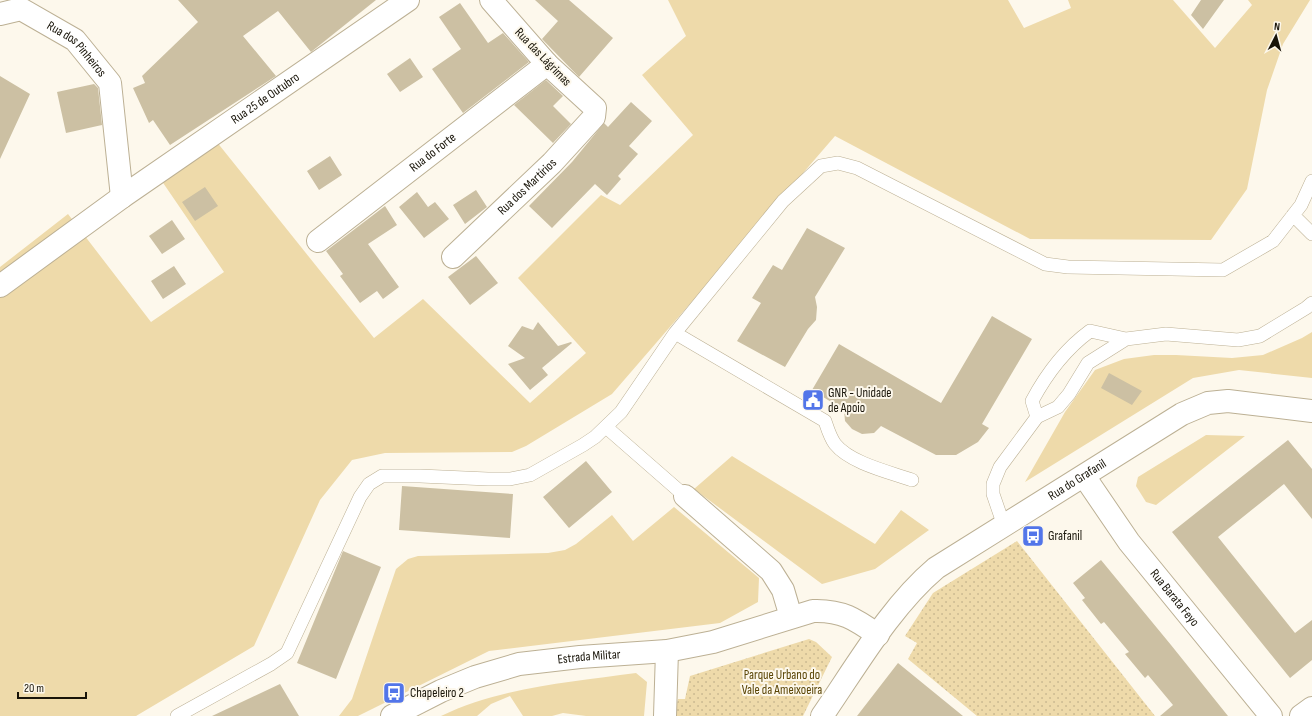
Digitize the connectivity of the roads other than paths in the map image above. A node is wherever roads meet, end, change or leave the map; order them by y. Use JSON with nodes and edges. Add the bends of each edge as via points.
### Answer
{"nodes":[{"id":1,"x":408,"y":0,"type":"edge"},
{"id":2,"x":491,"y":0,"type":"edge"},
{"id":3,"x":385,"y":6,"type":"edge"},
{"id":4,"x":0,"y":14,"type":"edge"},
{"id":5,"x":547,"y":64,"type":"junction"},
{"id":6,"x":595,"y":112,"type":"joint"},
{"id":7,"x":1312,"y":181,"type":"edge"},
{"id":8,"x":122,"y":197,"type":"junction"},
{"id":9,"x":1293,"y":215,"type":"junction"},
{"id":10,"x":1312,"y":234,"type":"edge"},
{"id":11,"x":318,"y":240,"type":"dead end"},
{"id":12,"x":453,"y":257,"type":"dead end"},
{"id":13,"x":0,"y":286,"type":"edge"},
{"id":14,"x":1312,"y":303,"type":"edge"},
{"id":15,"x":675,"y":333,"type":"junction"},
{"id":16,"x":1126,"y":339,"type":"junction"},
{"id":17,"x":1310,"y":413,"type":"edge"},
{"id":18,"x":1037,"y":417,"type":"junction"},
{"id":19,"x":606,"y":427,"type":"junction"},
{"id":20,"x":1084,"y":476,"type":"junction"},
{"id":21,"x":912,"y":480,"type":"dead end"},
{"id":22,"x":685,"y":496,"type":"joint"},
{"id":23,"x":1004,"y":526,"type":"junction"},
{"id":24,"x":791,"y":617,"type":"junction"},
{"id":25,"x":878,"y":635,"type":"junction"},
{"id":26,"x":667,"y":651,"type":"junction"},
{"id":27,"x":1312,"y":708,"type":"edge"},
{"id":28,"x":177,"y":716,"type":"edge"},
{"id":29,"x":392,"y":716,"type":"edge"},
{"id":30,"x":665,"y":716,"type":"edge"},
{"id":31,"x":822,"y":716,"type":"edge"},
{"id":32,"x":1271,"y":716,"type":"edge"},
{"id":33,"x":1301,"y":716,"type":"edge"}],
"edges":[{"from":1,"to":3,"type":"street","name":"Rua 25 de Outubro"},
{"from":2,"to":5,"type":"street","name":"Rua das Lágrimas"},
{"from":3,"to":8,"type":"street","name":"Rua 25 de Outubro"},
{"from":4,"to":8,"type":"street","name":"Rua dos Pinheiros","via":[[21,9],[75,40],[110,83]]},
{"from":5,"to":6,"type":"street","name":"Rua das Lágrimas","via":[[595,108]]},
{"from":5,"to":11,"type":"street","name":"Rua do Forte"},
{"from":6,"to":12,"type":"street","name":"Rua dos Martírios","via":[[594,117],[552,163]]},
{"from":7,"to":9,"type":"lane","via":[[1301,205]]},
{"from":8,"to":13,"type":"street","name":"Rua 25 de Outubro"},
{"from":9,"to":10,"type":"lane"},
{"from":9,"to":15,"type":"lane","via":[[1273,241],[1222,270],[1068,267],[1045,264],[857,168],[838,163],[821,166],[783,201]]},
{"from":14,"to":16,"type":"lane","via":[[1260,336],[1238,340],[1166,334]]},
{"from":15,"to":19,"type":"lane","via":[[621,412]]},
{"from":15,"to":21,"type":"lane","via":[[825,421],[836,446],[855,460]]},
{"from":16,"to":18,"type":"lane","via":[[1088,363],[1058,407]]},
{"from":16,"to":18,"type":"lane","via":[[1090,332],[1072,344],[1047,374],[1032,401]]},
{"from":17,"to":20,"type":"street","name":"Rua do Grafanil","via":[[1228,401],[1208,403],[1182,414]]},
{"from":18,"to":23,"type":"lane","via":[[995,475],[993,494]]},
{"from":19,"to":22,"type":"lane"},
{"from":19,"to":28,"type":"lane","via":[[583,445],[530,475],[510,479],[382,476],[369,484],[287,653],[272,664]]},
{"from":20,"to":23,"type":"street","name":"Rua do Grafanil"},
{"from":20,"to":32,"type":"street","name":"Rua Barata Feyo","via":[[1129,542]]},
{"from":22,"to":24,"type":"street","via":[[771,571],[784,590]]},
{"from":23,"to":25,"type":"street","name":"Rua do Grafanil","via":[[924,578]]},
{"from":24,"to":25,"type":"street","name":"Estrada Militar","via":[[813,611],[844,614]]},
{"from":24,"to":26,"type":"street","name":"Estrada Militar","via":[[713,642]]},
{"from":25,"to":31,"type":"street"},
{"from":26,"to":29,"type":"street","name":"Estrada Militar","via":[[519,664],[462,682]]},
{"from":26,"to":30,"type":"street"},
{"from":27,"to":33,"type":"street"}]}
